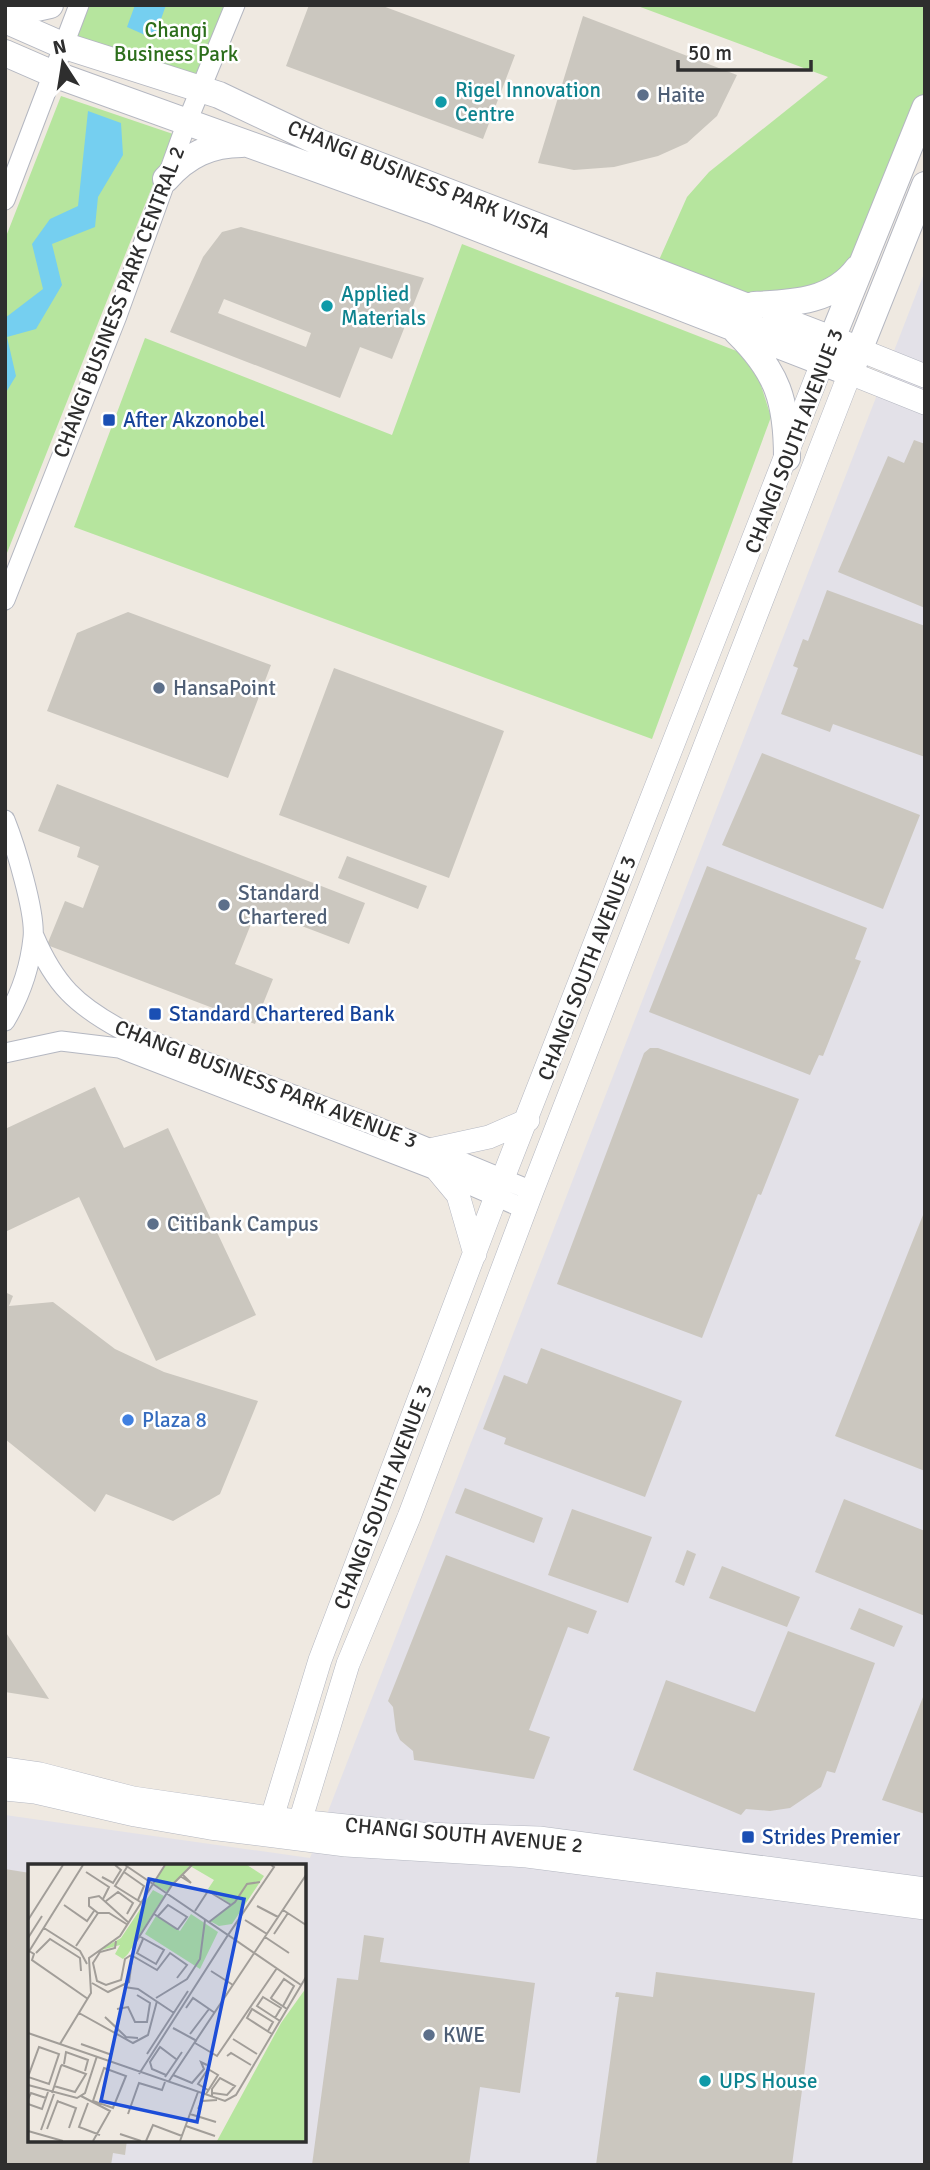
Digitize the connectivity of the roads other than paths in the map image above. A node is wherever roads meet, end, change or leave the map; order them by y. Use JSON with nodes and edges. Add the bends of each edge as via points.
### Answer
{"nodes":[{"id":1,"x":50,"y":5,"type":"edge"},
{"id":2,"x":79,"y":5,"type":"edge"},
{"id":3,"x":235,"y":5,"type":"edge"},
{"id":4,"x":5,"y":15,"type":"edge"},
{"id":5,"x":5,"y":20,"type":"edge"},
{"id":6,"x":62,"y":45,"type":"junction"},
{"id":7,"x":5,"y":53,"type":"edge"},
{"id":8,"x":51,"y":73,"type":"junction"},
{"id":9,"x":200,"y":89,"type":"junction"},
{"id":10,"x":925,"y":108,"type":"edge"},
{"id":11,"x":187,"y":122,"type":"junction"},
{"id":12,"x":248,"y":144,"type":"junction"},
{"id":13,"x":166,"y":178,"type":"junction"},
{"id":14,"x":925,"y":185,"type":"edge"},
{"id":15,"x":5,"y":200,"type":"edge"},
{"id":16,"x":867,"y":255,"type":"junction"},
{"id":17,"x":749,"y":306,"type":"junction"},
{"id":18,"x":731,"y":326,"type":"junction"},
{"id":19,"x":828,"y":350,"type":"junction"},
{"id":20,"x":855,"y":361,"type":"junction"},
{"id":21,"x":925,"y":376,"type":"edge"},
{"id":22,"x":925,"y":403,"type":"edge"},
{"id":23,"x":787,"y":458,"type":"junction"},
{"id":24,"x":5,"y":600,"type":"edge"},
{"id":25,"x":5,"y":820,"type":"edge"},
{"id":26,"x":34,"y":936,"type":"junction"},
{"id":27,"x":5,"y":1021,"type":"edge"},
{"id":28,"x":5,"y":1053,"type":"edge"},
{"id":29,"x":528,"y":1119,"type":"junction"},
{"id":30,"x":436,"y":1160,"type":"junction"},
{"id":31,"x":500,"y":1187,"type":"junction"},
{"id":32,"x":528,"y":1200,"type":"junction"},
{"id":33,"x":475,"y":1254,"type":"junction"},
{"id":34,"x":5,"y":1769,"type":"edge"},
{"id":35,"x":5,"y":1789,"type":"edge"},
{"id":36,"x":269,"y":1826,"type":"junction"},
{"id":37,"x":297,"y":1829,"type":"junction"},
{"id":38,"x":925,"y":1889,"type":"edge"},
{"id":39,"x":925,"y":1908,"type":"edge"}],
"edges":[{"from":1,"to":4,"type":"main road"},
{"from":2,"to":6,"type":"street"},
{"from":3,"to":9,"type":"street","name":"CHANGI BUSINESS PARK CENTRAL 2"},
{"from":5,"to":6,"type":"main road","name":"CHANGI BUSINESS PARK VISTA"},
{"from":6,"to":8,"type":"street"},
{"from":6,"to":9,"type":"main road","name":"CHANGI BUSINESS PARK VISTA"},
{"from":7,"to":8,"type":"main road","name":"CHANGI BUSINESS PARK VISTA"},
{"from":8,"to":11,"type":"main road","name":"CHANGI BUSINESS PARK VISTA"},
{"from":8,"to":15,"type":"street"},
{"from":9,"to":11,"type":"street","name":"CHANGI BUSINESS PARK CENTRAL 2"},
{"from":9,"to":17,"type":"main road","name":"CHANGI BUSINESS PARK VISTA","via":[[318,142]]},
{"from":10,"to":16,"type":"main road","name":"CHANGI SOUTH AVENUE 3"},
{"from":11,"to":12,"type":"main road","name":"CHANGI BUSINESS PARK VISTA"},
{"from":11,"to":13,"type":"street","name":"CHANGI BUSINESS PARK CENTRAL 2"},
{"from":12,"to":13,"type":"main road","via":[[210,147],[178,164]]},
{"from":12,"to":18,"type":"main road","name":"CHANGI BUSINESS PARK VISTA"},
{"from":13,"to":24,"type":"street","name":"CHANGI BUSINESS PARK CENTRAL 2"},
{"from":14,"to":20,"type":"main road","name":"CHANGI SOUTH AVENUE 3"},
{"from":16,"to":17,"type":"main road","via":[[849,279],[829,293],[791,303]]},
{"from":16,"to":19,"type":"main road","name":"CHANGI SOUTH AVENUE 3"},
{"from":17,"to":19,"type":"main road","name":"CHANGI BUSINESS PARK VISTA"},
{"from":18,"to":19,"type":"main road","name":"CHANGI BUSINESS PARK VISTA"},
{"from":18,"to":23,"type":"main road","via":[[774,377],[783,401]]},
{"from":19,"to":20,"type":"main road"},
{"from":19,"to":23,"type":"street","name":"CHANGI SOUTH AVENUE 3"},
{"from":20,"to":21,"type":"street"},
{"from":20,"to":22,"type":"street"},
{"from":20,"to":32,"type":"street","name":"CHANGI SOUTH AVENUE 3"},
{"from":23,"to":29,"type":"street","name":"CHANGI SOUTH AVENUE 3"},
{"from":25,"to":26,"type":"street","via":[[16,845]]},
{"from":26,"to":27,"type":"street","via":[[17,1001]]},
{"from":26,"to":30,"type":"street","name":"CHANGI BUSINESS PARK AVENUE 3","via":[[55,978],[93,1014]]},
{"from":28,"to":30,"type":"street","name":"CHANGI BUSINESS PARK AVENUE 3","via":[[61,1041],[119,1048]]},
{"from":29,"to":30,"type":"street"},
{"from":29,"to":31,"type":"street","name":"CHANGI SOUTH AVENUE 3"},
{"from":30,"to":31,"type":"street","name":"CHANGI BUSINESS PARK AVENUE 3"},
{"from":30,"to":33,"type":"street","via":[[458,1195]]},
{"from":31,"to":32,"type":"street","name":"CHANGI BUSINESS PARK AVENUE 3"},
{"from":31,"to":33,"type":"street","name":"CHANGI SOUTH AVENUE 3"},
{"from":32,"to":37,"type":"street","name":"CHANGI SOUTH AVENUE 3","via":[[409,1517],[348,1664]]},
{"from":33,"to":36,"type":"street","name":"CHANGI SOUTH AVENUE 3","via":[[320,1660]]},
{"from":34,"to":36,"type":"street","name":"CHANGI SOUTH AVENUE 2"},
{"from":35,"to":36,"type":"street","name":"CHANGI SOUTH AVENUE 2","via":[[135,1815]]},
{"from":36,"to":37,"type":"street","name":"CHANGI SOUTH AVENUE 2"},
{"from":37,"to":38,"type":"street","name":"CHANGI SOUTH AVENUE 2","via":[[539,1838]]},
{"from":37,"to":39,"type":"street","name":"CHANGI SOUTH AVENUE 2","via":[[416,1851],[527,1856]]}]}
